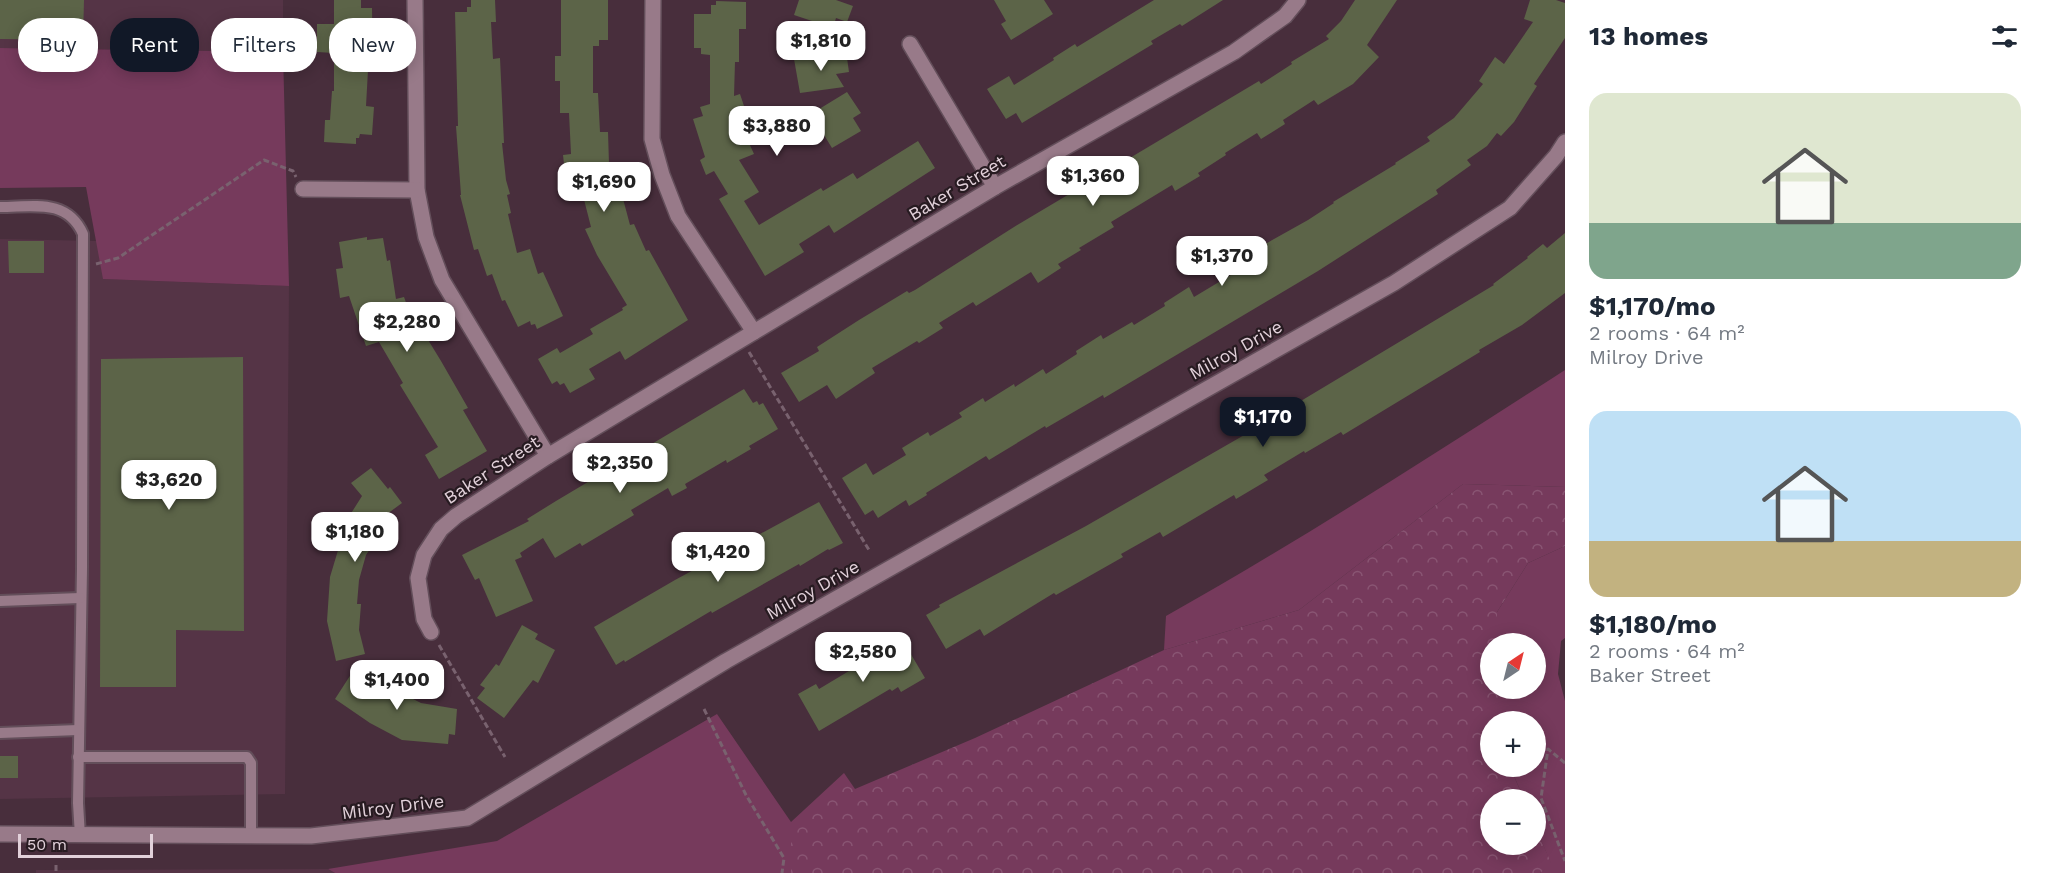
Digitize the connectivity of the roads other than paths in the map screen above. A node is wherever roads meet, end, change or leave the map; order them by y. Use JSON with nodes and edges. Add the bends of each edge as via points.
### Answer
{"nodes":[{"id":1,"x":415,"y":0,"type":"edge"},
{"id":2,"x":653,"y":0,"type":"edge"},
{"id":3,"x":1298,"y":0,"type":"edge"},
{"id":4,"x":910,"y":44,"type":"dead end"},
{"id":5,"x":1565,"y":142,"type":"edge"},
{"id":6,"x":995,"y":187,"type":"junction"},
{"id":7,"x":303,"y":189,"type":"road end"},
{"id":8,"x":417,"y":190,"type":"junction"},
{"id":9,"x":0,"y":207,"type":"edge"},
{"id":10,"x":748,"y":336,"type":"junction"},
{"id":11,"x":548,"y":456,"type":"junction"},
{"id":12,"x":80,"y":598,"type":"junction"},
{"id":13,"x":0,"y":601,"type":"edge"},
{"id":14,"x":431,"y":632,"type":"road end"},
{"id":15,"x":78,"y":730,"type":"junction"},
{"id":16,"x":0,"y":733,"type":"edge"},
{"id":17,"x":78,"y":757,"type":"junction"},
{"id":18,"x":0,"y":835,"type":"edge"},
{"id":19,"x":80,"y":836,"type":"junction"},
{"id":20,"x":251,"y":837,"type":"junction"}],
"edges":[{"from":1,"to":8,"type":"street"},
{"from":2,"to":10,"type":"street","via":[[652,139],[662,175],[678,216]]},
{"from":3,"to":6,"type":"street","name":"Baker Street","via":[[1285,16],[1234,52]]},
{"from":4,"to":6,"type":"street"},
{"from":5,"to":20,"type":"street","name":"Milroy Drive","via":[[1510,208],[1394,283],[726,661],[467,818],[311,836]]},
{"from":6,"to":10,"type":"street","name":"Baker Street"},
{"from":7,"to":8,"type":"street"},
{"from":8,"to":11,"type":"street","via":[[426,237],[442,280]]},
{"from":9,"to":12,"type":"lane","via":[[60,209],[71,215],[83,234]]},
{"from":10,"to":11,"type":"street","name":"Baker Street"},
{"from":11,"to":14,"type":"street","name":"Baker Street","via":[[456,516],[429,546],[418,578],[424,619]]},
{"from":12,"to":13,"type":"lane"},
{"from":12,"to":15,"type":"lane"},
{"from":15,"to":16,"type":"lane"},
{"from":15,"to":17,"type":"lane"},
{"from":17,"to":19,"type":"lane"},
{"from":17,"to":20,"type":"lane","via":[[247,757],[251,763]]},
{"from":18,"to":19,"type":"street","name":"Milroy Drive"},
{"from":19,"to":20,"type":"street","name":"Milroy Drive"}]}
